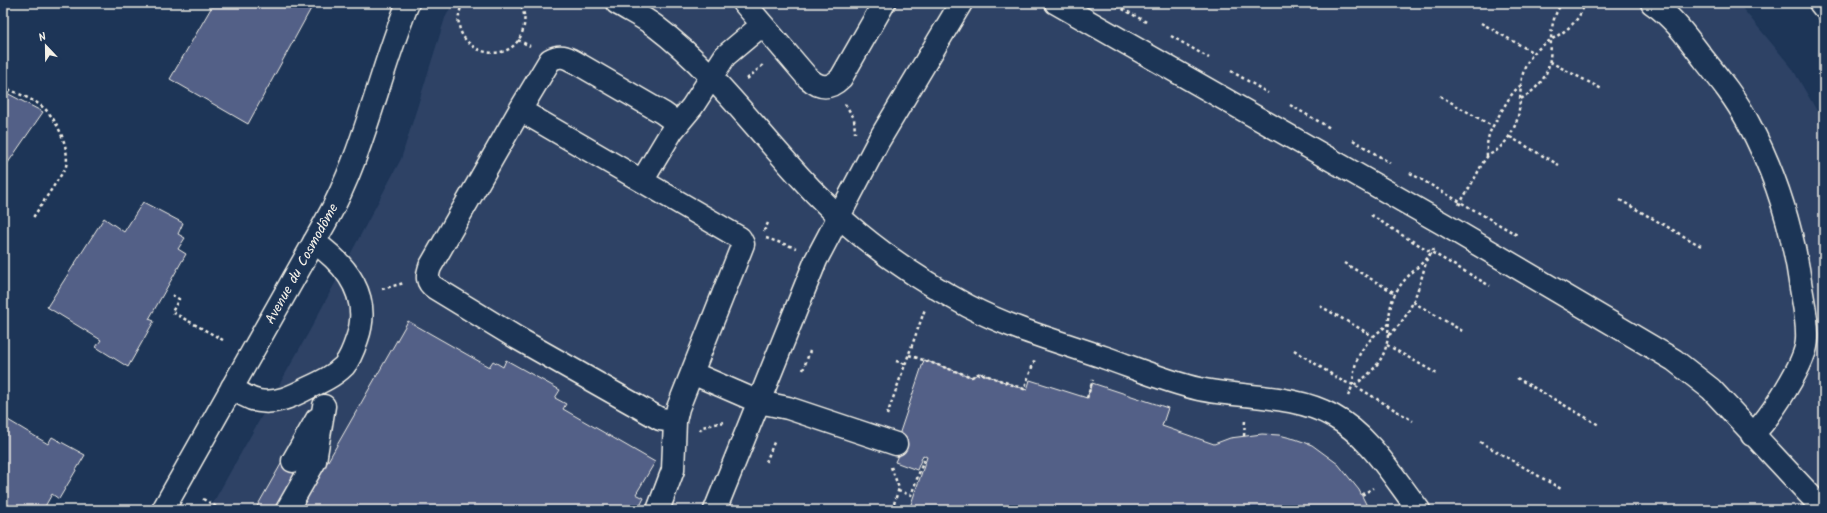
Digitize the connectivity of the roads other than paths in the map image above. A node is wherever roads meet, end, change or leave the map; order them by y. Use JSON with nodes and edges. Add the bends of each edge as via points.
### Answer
{"nodes":[{"id":1,"x":408,"y":3,"type":"edge"},
{"id":2,"x":617,"y":3,"type":"edge"},
{"id":3,"x":744,"y":3,"type":"edge"},
{"id":4,"x":884,"y":3,"type":"edge"},
{"id":5,"x":960,"y":3,"type":"edge"},
{"id":6,"x":1056,"y":3,"type":"edge"},
{"id":7,"x":1652,"y":3,"type":"edge"},
{"id":8,"x":1820,"y":3,"type":"edge"},
{"id":9,"x":1824,"y":8,"type":"edge"},
{"id":10,"x":762,"y":25,"type":"junction"},
{"id":11,"x":711,"y":78,"type":"junction"},
{"id":12,"x":520,"y":110,"type":"junction"},
{"id":13,"x":677,"y":124,"type":"junction"},
{"id":14,"x":642,"y":181,"type":"junction"},
{"id":15,"x":839,"y":216,"type":"junction"},
{"id":16,"x":314,"y":242,"type":"junction"},
{"id":17,"x":344,"y":365,"type":"junction"},
{"id":18,"x":692,"y":373,"type":"junction"},
{"id":19,"x":232,"y":387,"type":"junction"},
{"id":20,"x":758,"y":402,"type":"junction"},
{"id":21,"x":324,"y":406,"type":"junction"},
{"id":22,"x":675,"y":421,"type":"junction"},
{"id":23,"x":1752,"y":435,"type":"junction"},
{"id":24,"x":892,"y":453,"type":"road end"},
{"id":25,"x":293,"y":461,"type":"dead end"},
{"id":26,"x":163,"y":510,"type":"edge"},
{"id":27,"x":287,"y":510,"type":"edge"},
{"id":28,"x":658,"y":510,"type":"edge"},
{"id":29,"x":715,"y":510,"type":"edge"},
{"id":30,"x":1419,"y":510,"type":"edge"},
{"id":31,"x":1824,"y":510,"type":"edge"}],
"edges":[{"from":1,"to":16,"type":"street","name":"Avenue du Cosmodôme","via":[[351,171]]},
{"from":2,"to":11,"type":"street","via":[[661,31]]},
{"from":3,"to":10,"type":"street"},
{"from":4,"to":10,"type":"street","via":[[841,78],[826,86],[818,86],[808,78]]},
{"from":5,"to":15,"type":"street","via":[[879,140]]},
{"from":6,"to":23,"type":"street","via":[[1655,347],[1711,389]]},
{"from":7,"to":23,"type":"street","via":[[1686,35],[1748,121],[1772,173],[1794,245],[1808,339],[1806,349],[1768,418]]},
{"from":8,"to":9,"type":"street"},
{"from":10,"to":11,"type":"street","via":[[725,56]]},
{"from":11,"to":13,"type":"street","via":[[692,108]]},
{"from":11,"to":15,"type":"street"},
{"from":12,"to":13,"type":"street","via":[[550,60],[560,56],[657,109]]},
{"from":12,"to":14,"type":"street"},
{"from":12,"to":22,"type":"street","via":[[430,268],[428,282],[517,338],[654,416]]},
{"from":13,"to":14,"type":"street"},
{"from":14,"to":18,"type":"street","via":[[742,240],[742,249]]},
{"from":15,"to":20,"type":"street","via":[[816,260]]},
{"from":15,"to":30,"type":"street","via":[[870,244],[912,274],[970,307],[1009,324],[1198,389],[1306,405],[1334,416],[1355,430]]},
{"from":16,"to":17,"type":"street","via":[[348,272],[361,304],[363,316],[360,330]]},
{"from":16,"to":19,"type":"street","name":"Avenue du Cosmodôme"},
{"from":17,"to":19,"type":"street","via":[[318,384],[270,402],[252,399]]},
{"from":17,"to":21,"type":"street"},
{"from":18,"to":20,"type":"street"},
{"from":18,"to":22,"type":"street"},
{"from":19,"to":26,"type":"street","name":"Avenue du Cosmodôme"},
{"from":20,"to":24,"type":"street","via":[[788,408]]},
{"from":20,"to":29,"type":"street"},
{"from":21,"to":25,"type":"street"},
{"from":21,"to":27,"type":"street","via":[[315,460]]},
{"from":22,"to":28,"type":"street","via":[[673,470]]},
{"from":23,"to":31,"type":"street"}]}
